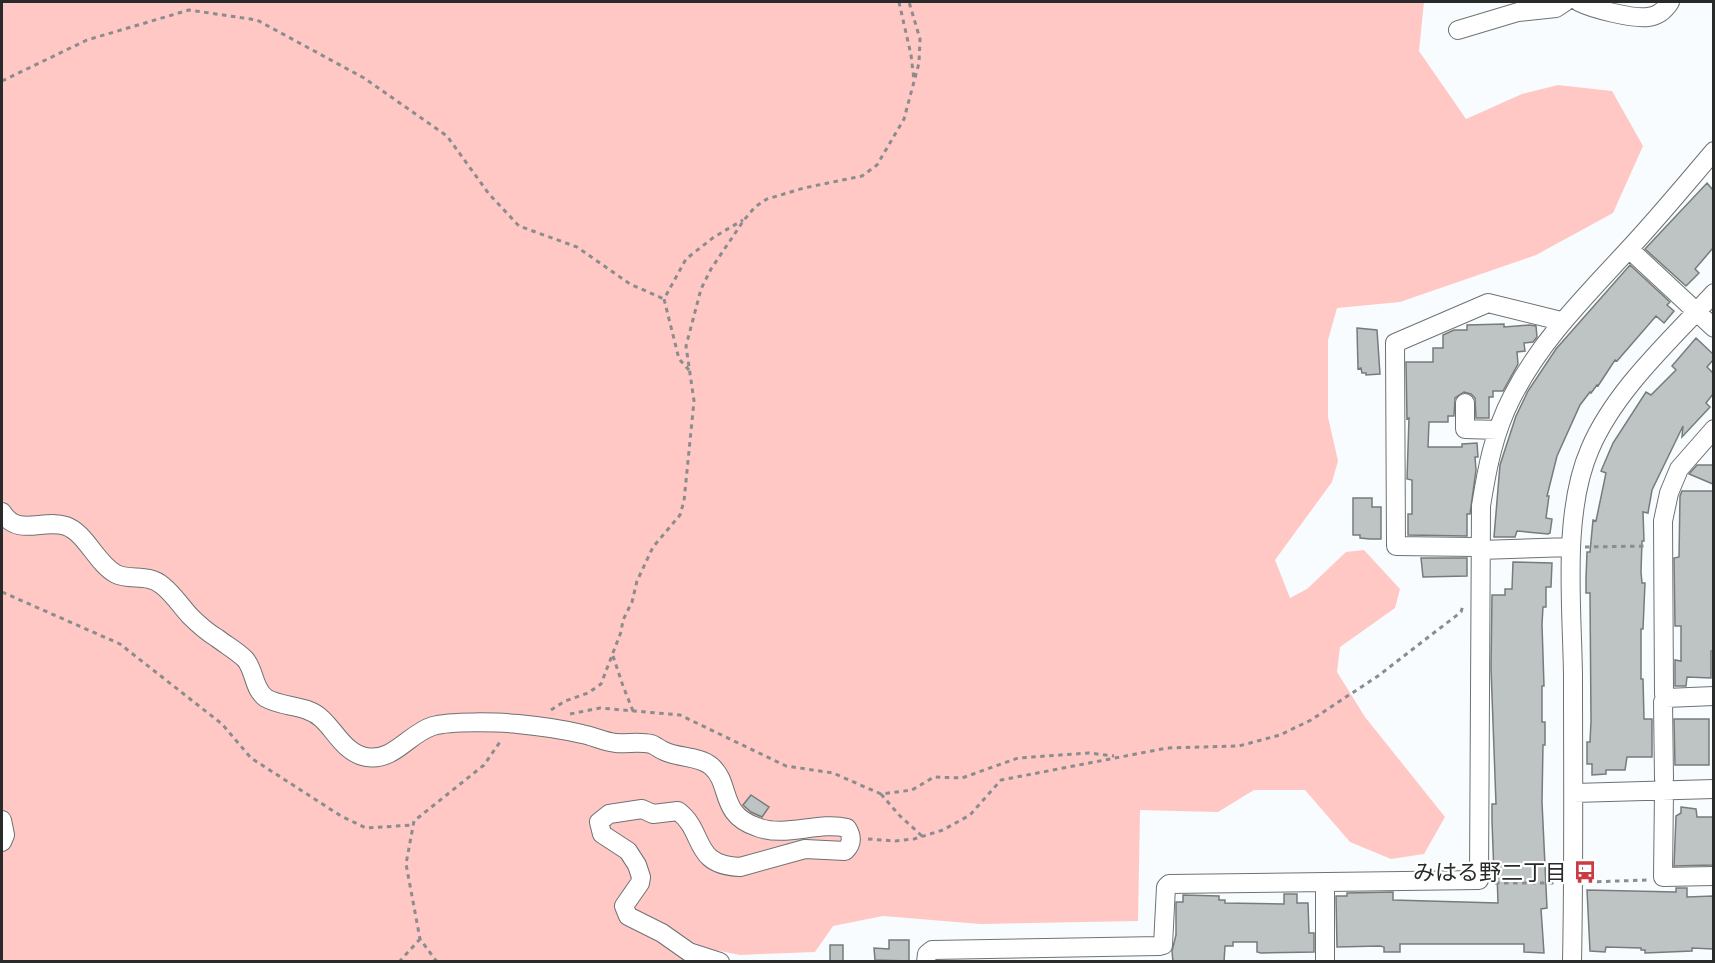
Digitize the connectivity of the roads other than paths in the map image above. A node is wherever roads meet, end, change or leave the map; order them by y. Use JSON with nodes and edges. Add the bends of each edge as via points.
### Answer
{"nodes":[{"id":1,"x":1565,"y":2,"type":"edge"},
{"id":2,"x":1580,"y":2,"type":"edge"},
{"id":3,"x":1670,"y":2,"type":"edge"},
{"id":4,"x":1458,"y":30,"type":"dead end"},
{"id":5,"x":1713,"y":151,"type":"edge"},
{"id":6,"x":1629,"y":249,"type":"junction"},
{"id":7,"x":1713,"y":292,"type":"edge"},
{"id":8,"x":1696,"y":312,"type":"junction"},
{"id":9,"x":1561,"y":321,"type":"junction"},
{"id":10,"x":1713,"y":328,"type":"edge"},
{"id":11,"x":1465,"y":403,"type":"dead end"},
{"id":12,"x":1498,"y":430,"type":"junction"},
{"id":13,"x":1712,"y":434,"type":"edge"},
{"id":14,"x":2,"y":512,"type":"edge"},
{"id":15,"x":1577,"y":547,"type":"junction"},
{"id":16,"x":1480,"y":550,"type":"junction"},
{"id":17,"x":1713,"y":696,"type":"edge"},
{"id":18,"x":1666,"y":698,"type":"junction"},
{"id":19,"x":1664,"y":785,"type":"junction"},
{"id":20,"x":1713,"y":789,"type":"edge"},
{"id":21,"x":1574,"y":793,"type":"junction"},
{"id":22,"x":2,"y":820,"type":"edge"},
{"id":23,"x":2,"y":842,"type":"edge"},
{"id":24,"x":1713,"y":876,"type":"edge"},
{"id":25,"x":1325,"y":882,"type":"junction"},
{"id":26,"x":720,"y":962,"type":"edge"},
{"id":27,"x":926,"y":962,"type":"edge"},
{"id":28,"x":1324,"y":962,"type":"edge"},
{"id":29,"x":1572,"y":962,"type":"edge"}],
"edges":[{"from":1,"to":4,"type":"street","via":[[1556,8],[1518,12]]},
{"from":2,"to":3,"type":"street","via":[[1648,17],[1665,10]]},
{"from":5,"to":6,"type":"street"},
{"from":6,"to":8,"type":"street"},
{"from":6,"to":9,"type":"street"},
{"from":7,"to":8,"type":"street"},
{"from":8,"to":10,"type":"street"},
{"from":8,"to":15,"type":"street","via":[[1628,387],[1590,449],[1576,495]]},
{"from":9,"to":12,"type":"street","via":[[1523,376]]},
{"from":9,"to":16,"type":"street","via":[[1488,303],[1395,343],[1395,546]]},
{"from":11,"to":12,"type":"street","via":[[1465,429]]},
{"from":12,"to":16,"type":"street","via":[[1480,506]]},
{"from":13,"to":18,"type":"street","via":[[1679,469],[1663,521]]},
{"from":14,"to":26,"type":"street","via":[[11,523],[19,525],[58,524],[72,529],[116,573],[149,578],[162,585],[190,616],[246,660],[266,698],[316,714],[357,754],[382,756],[433,726],[514,723],[617,743],[652,744],[709,764],[728,803],[747,824],[760,829],[847,828],[851,838],[845,851],[805,849],[729,867],[704,853],[688,821],[678,811],[653,814],[642,809],[603,817],[599,822],[602,834],[628,851],[641,877],[624,906],[628,916],[689,952]]},
{"from":15,"to":16,"type":"street"},
{"from":15,"to":21,"type":"street"},
{"from":16,"to":25,"type":"street","via":[[1479,880]]},
{"from":17,"to":18,"type":"street"},
{"from":18,"to":19,"type":"street"},
{"from":19,"to":20,"type":"street"},
{"from":19,"to":21,"type":"street"},
{"from":19,"to":24,"type":"street","via":[[1664,877]]},
{"from":21,"to":29,"type":"street"},
{"from":22,"to":23,"type":"street"},
{"from":25,"to":27,"type":"street","via":[[1169,884],[1159,946],[932,950]]},
{"from":25,"to":28,"type":"street"}]}
